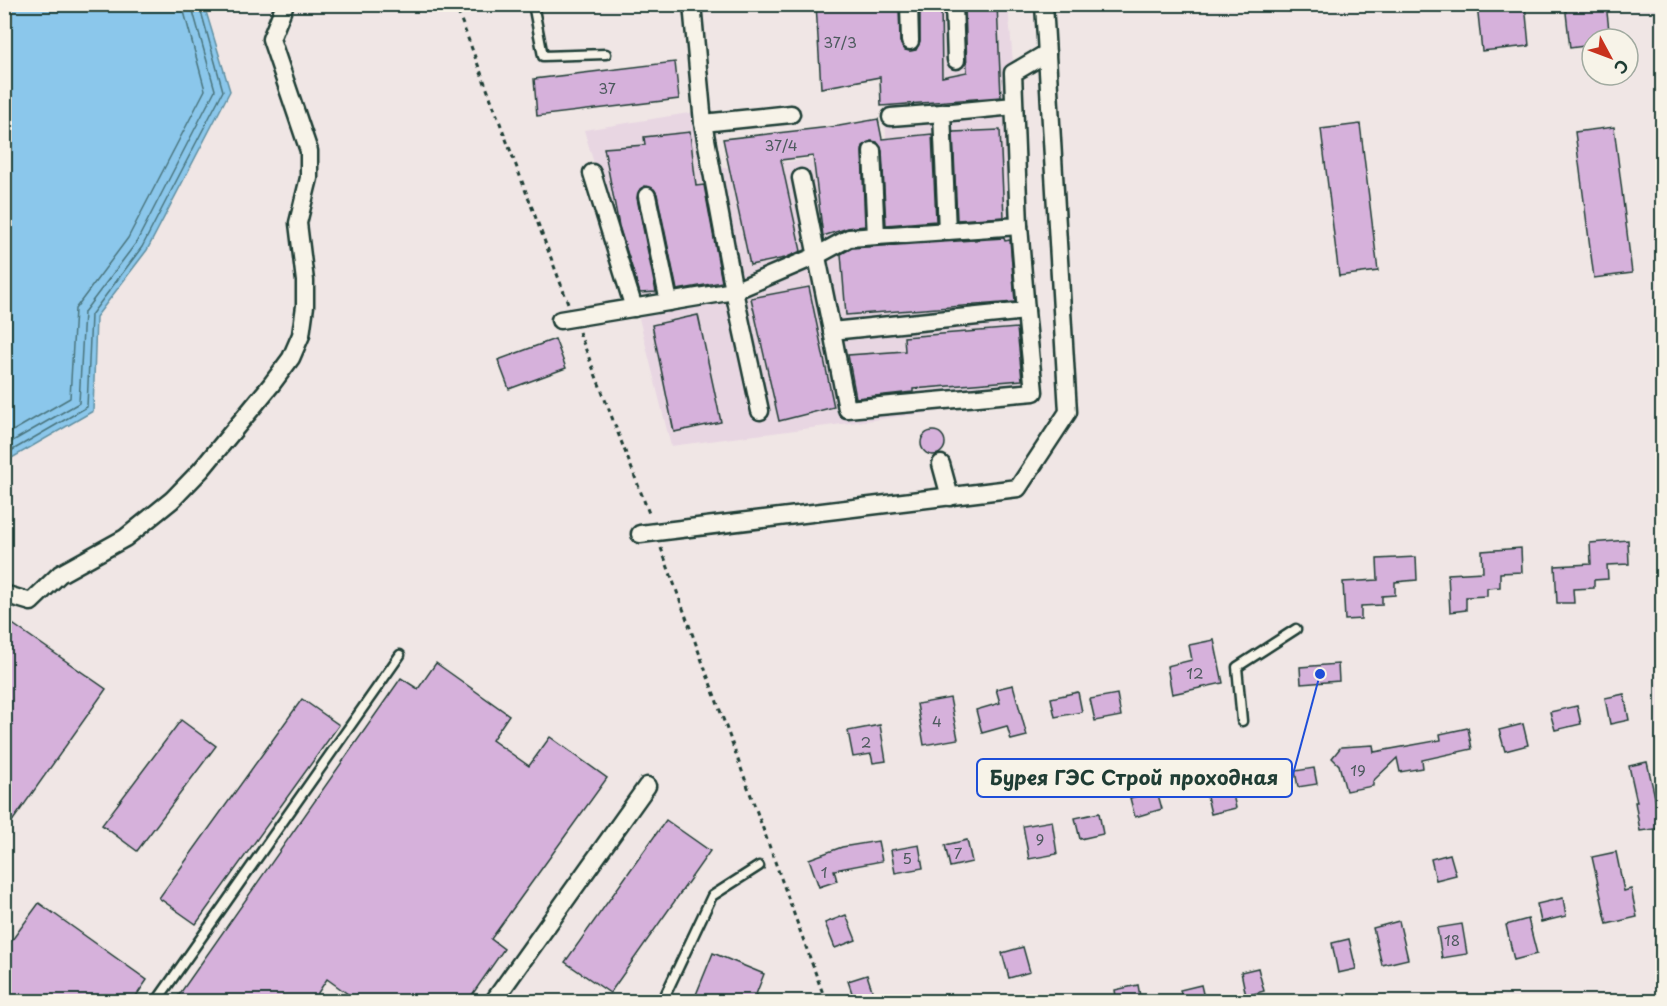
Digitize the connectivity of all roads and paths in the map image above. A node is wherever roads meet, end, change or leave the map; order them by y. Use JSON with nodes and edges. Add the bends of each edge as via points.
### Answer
{"nodes":[{"id":1,"x":285,"y":4,"type":"edge"},
{"id":2,"x":455,"y":4,"type":"edge"},
{"id":3,"x":533,"y":4,"type":"edge"},
{"id":4,"x":692,"y":4,"type":"edge"},
{"id":5,"x":909,"y":4,"type":"edge"},
{"id":6,"x":954,"y":4,"type":"edge"},
{"id":7,"x":1044,"y":4,"type":"edge"},
{"id":8,"x":910,"y":40,"type":"dead end"},
{"id":9,"x":1047,"y":53,"type":"junction"},
{"id":10,"x":606,"y":54,"type":"dead end"},
{"id":11,"x":956,"y":60,"type":"dead end"},
{"id":12,"x":1014,"y":106,"type":"junction"},
{"id":13,"x":942,"y":113,"type":"junction"},
{"id":14,"x":790,"y":114,"type":"dead end"},
{"id":15,"x":891,"y":117,"type":"dead end"},
{"id":16,"x":703,"y":123,"type":"junction"},
{"id":17,"x":872,"y":151,"type":"dead end"},
{"id":18,"x":592,"y":173,"type":"dead end"},
{"id":19,"x":801,"y":178,"type":"dead end"},
{"id":20,"x":647,"y":196,"type":"dead end"},
{"id":21,"x":1019,"y":226,"type":"junction"},
{"id":22,"x":947,"y":231,"type":"junction"},
{"id":23,"x":876,"y":236,"type":"junction"},
{"id":24,"x":816,"y":256,"type":"junction"},
{"id":25,"x":734,"y":291,"type":"junction"},
{"id":26,"x":669,"y":302,"type":"junction"},
{"id":27,"x":634,"y":308,"type":"junction"},
{"id":28,"x":1026,"y":311,"type":"junction"},
{"id":29,"x":567,"y":319,"type":"junction"},
{"id":30,"x":832,"y":331,"type":"junction"},
{"id":31,"x":760,"y":411,"type":"dead end"},
{"id":32,"x":941,"y":464,"type":"dead end"},
{"id":33,"x":950,"y":497,"type":"junction"},
{"id":34,"x":648,"y":533,"type":"junction"},
{"id":35,"x":4,"y":594,"type":"edge"},
{"id":36,"x":1296,"y":629,"type":"dead end"},
{"id":37,"x":400,"y":655,"type":"dead end"},
{"id":38,"x":1242,"y":721,"type":"dead end"},
{"id":39,"x":647,"y":786,"type":"dead end"},
{"id":40,"x":759,"y":866,"type":"dead end"},
{"id":41,"x":156,"y":1002,"type":"edge"},
{"id":42,"x":493,"y":1002,"type":"edge"},
{"id":43,"x":662,"y":1002,"type":"edge"},
{"id":44,"x":825,"y":1002,"type":"edge"}],
"edges":[{"from":1,"to":35,"type":"street","via":[[271,39],[309,151],[309,178],[298,223],[305,306],[301,335],[291,358],[172,500],[124,538],[60,574],[32,602]]},
{"from":2,"to":29,"type":"path"},
{"from":3,"to":10,"type":"lane","via":[[543,56]]},
{"from":4,"to":16,"type":"street"},
{"from":5,"to":8,"type":"street"},
{"from":6,"to":11,"type":"street"},
{"from":7,"to":9,"type":"street"},
{"from":9,"to":12,"type":"street","via":[[1013,73]]},
{"from":9,"to":33,"type":"street","via":[[1068,412],[1018,488]]},
{"from":12,"to":13,"type":"street"},
{"from":12,"to":21,"type":"street"},
{"from":13,"to":15,"type":"street"},
{"from":13,"to":22,"type":"street"},
{"from":14,"to":16,"type":"street"},
{"from":16,"to":25,"type":"street"},
{"from":17,"to":23,"type":"street"},
{"from":18,"to":27,"type":"street"},
{"from":19,"to":24,"type":"street"},
{"from":20,"to":26,"type":"street"},
{"from":21,"to":22,"type":"street"},
{"from":21,"to":28,"type":"street"},
{"from":22,"to":23,"type":"street"},
{"from":23,"to":24,"type":"street","via":[[849,238]]},
{"from":24,"to":25,"type":"street"},
{"from":24,"to":30,"type":"street"},
{"from":25,"to":26,"type":"street"},
{"from":25,"to":31,"type":"street"},
{"from":26,"to":27,"type":"street"},
{"from":27,"to":29,"type":"street"},
{"from":28,"to":30,"type":"street"},
{"from":28,"to":30,"type":"street","via":[[1034,392],[847,409]]},
{"from":29,"to":34,"type":"path"},
{"from":32,"to":33,"type":"street"},
{"from":33,"to":34,"type":"street"},
{"from":34,"to":44,"type":"path","via":[[759,812]]},
{"from":36,"to":38,"type":"lane","via":[[1237,667]]},
{"from":37,"to":41,"type":"lane"},
{"from":39,"to":42,"type":"street"},
{"from":40,"to":43,"type":"lane","via":[[712,896]]}]}
